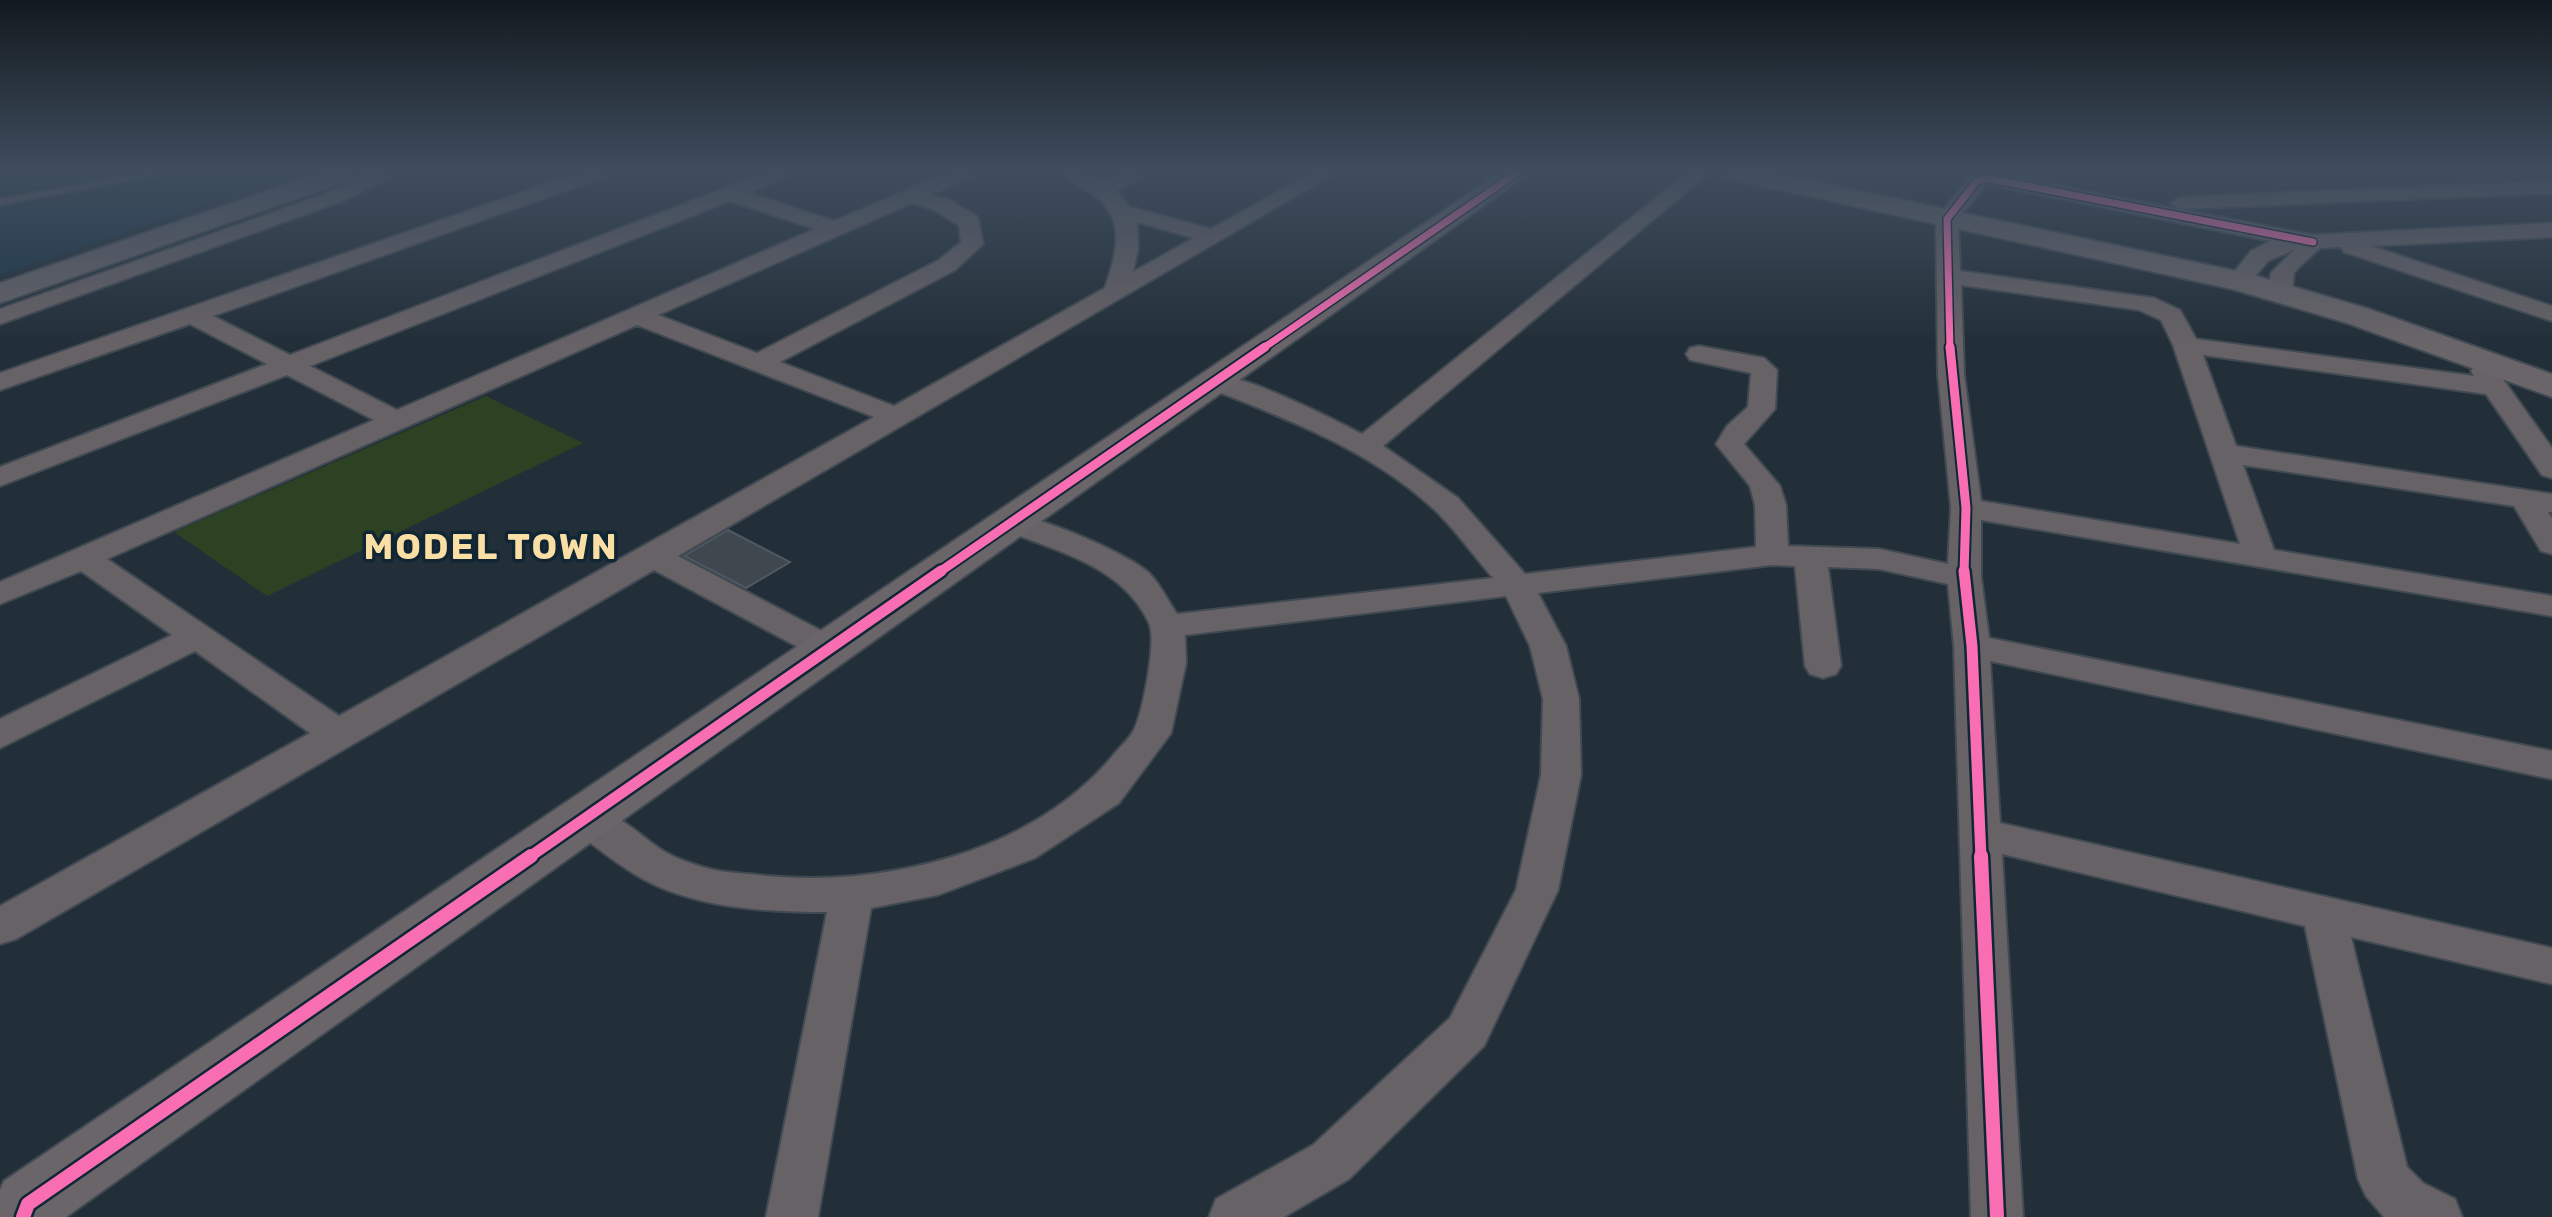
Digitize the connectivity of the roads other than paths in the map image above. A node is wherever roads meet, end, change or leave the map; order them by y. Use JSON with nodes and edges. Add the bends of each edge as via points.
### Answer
{"nodes":[{"id":1,"x":175,"y":229,"type":"edge"},
{"id":2,"x":186,"y":229,"type":"edge"},
{"id":3,"x":230,"y":229,"type":"edge"},
{"id":4,"x":437,"y":229,"type":"edge"},
{"id":5,"x":636,"y":229,"type":"edge"},
{"id":6,"x":835,"y":229,"type":"edge"},
{"id":7,"x":971,"y":229,"type":"edge"},
{"id":8,"x":1130,"y":229,"type":"edge"},
{"id":9,"x":1185,"y":229,"type":"edge"},
{"id":10,"x":1225,"y":229,"type":"edge"},
{"id":11,"x":1436,"y":229,"type":"edge"},
{"id":12,"x":1631,"y":229,"type":"edge"},
{"id":13,"x":1947,"y":229,"type":"edge"},
{"id":14,"x":2000,"y":229,"type":"edge"},
{"id":15,"x":2257,"y":229,"type":"edge"},
{"id":16,"x":2552,"y":230,"type":"edge"},
{"id":17,"x":1212,"y":236,"type":"junction"},
{"id":18,"x":2323,"y":241,"type":"junction"},
{"id":19,"x":2244,"y":274,"type":"junction"},
{"id":20,"x":1947,"y":276,"type":"junction"},
{"id":21,"x":2280,"y":284,"type":"junction"},
{"id":22,"x":1116,"y":290,"type":"junction"},
{"id":23,"x":3,"y":294,"type":"edge"},
{"id":24,"x":2552,"y":294,"type":"edge"},
{"id":25,"x":2496,"y":295,"type":"junction"},
{"id":26,"x":2552,"y":314,"type":"edge"},
{"id":27,"x":192,"y":315,"type":"junction"},
{"id":28,"x":637,"y":316,"type":"junction"},
{"id":29,"x":2186,"y":345,"type":"junction"},
{"id":30,"x":1699,"y":354,"type":"dead end"},
{"id":31,"x":2474,"y":356,"type":"junction"},
{"id":32,"x":758,"y":363,"type":"junction"},
{"id":33,"x":288,"y":365,"type":"junction"},
{"id":34,"x":1215,"y":381,"type":"junction"},
{"id":35,"x":0,"y":382,"type":"edge"},
{"id":36,"x":2552,"y":386,"type":"edge"},
{"id":37,"x":2495,"y":387,"type":"junction"},
{"id":38,"x":896,"y":416,"type":"junction"},
{"id":39,"x":397,"y":421,"type":"junction"},
{"id":40,"x":1365,"y":446,"type":"junction"},
{"id":41,"x":2224,"y":453,"type":"junction"},
{"id":42,"x":2552,"y":469,"type":"edge"},
{"id":43,"x":0,"y":477,"type":"edge"},
{"id":44,"x":2539,"y":501,"type":"edge"},
{"id":45,"x":1966,"y":508,"type":"junction"},
{"id":46,"x":1012,"y":522,"type":"junction"},
{"id":47,"x":2552,"y":544,"type":"edge"},
{"id":48,"x":651,"y":555,"type":"junction"},
{"id":49,"x":1772,"y":555,"type":"junction"},
{"id":50,"x":1810,"y":555,"type":"junction"},
{"id":51,"x":83,"y":557,"type":"junction"},
{"id":52,"x":2261,"y":559,"type":"junction"},
{"id":53,"x":1964,"y":577,"type":"junction"},
{"id":54,"x":1517,"y":585,"type":"junction"},
{"id":55,"x":0,"y":594,"type":"edge"},
{"id":56,"x":2552,"y":606,"type":"edge"},
{"id":57,"x":1168,"y":626,"type":"junction"},
{"id":58,"x":197,"y":636,"type":"junction"},
{"id":59,"x":1972,"y":646,"type":"junction"},
{"id":60,"x":829,"y":649,"type":"junction"},
{"id":61,"x":1823,"y":666,"type":"dead end"},
{"id":62,"x":338,"y":734,"type":"junction"},
{"id":63,"x":0,"y":735,"type":"edge"},
{"id":64,"x":2552,"y":765,"type":"edge"},
{"id":65,"x":585,"y":818,"type":"junction"},
{"id":66,"x":1980,"y":834,"type":"junction"},
{"id":67,"x":852,"y":895,"type":"junction"},
{"id":68,"x":2324,"y":914,"type":"junction"},
{"id":69,"x":0,"y":927,"type":"edge"},
{"id":70,"x":2552,"y":966,"type":"edge"},
{"id":71,"x":20,"y":1213,"type":"edge"},
{"id":72,"x":792,"y":1217,"type":"edge"},
{"id":73,"x":1235,"y":1217,"type":"edge"},
{"id":74,"x":1997,"y":1217,"type":"edge"},
{"id":75,"x":2436,"y":1217,"type":"edge"}],
"edges":[{"from":1,"to":23,"type":"main road"},
{"from":2,"to":23,"type":"main road"},
{"from":3,"to":23,"type":"street"},
{"from":4,"to":27,"type":"street"},
{"from":5,"to":33,"type":"street"},
{"from":6,"to":28,"type":"street"},
{"from":7,"to":32,"type":"street","via":[[972,244],[947,265]]},
{"from":8,"to":22,"type":"street"},
{"from":9,"to":17,"type":"street"},
{"from":10,"to":17,"type":"street"},
{"from":11,"to":34,"type":"street"},
{"from":12,"to":40,"type":"street"},
{"from":13,"to":20,"type":"street"},
{"from":14,"to":19,"type":"street"},
{"from":15,"to":18,"type":"street"},
{"from":16,"to":18,"type":"street"},
{"from":17,"to":22,"type":"street"},
{"from":18,"to":19,"type":"street","via":[[2268,248]]},
{"from":18,"to":21,"type":"street"},
{"from":18,"to":25,"type":"street"},
{"from":19,"to":21,"type":"street"},
{"from":20,"to":29,"type":"street","via":[[2145,303],[2171,315]]},
{"from":20,"to":45,"type":"street","via":[[1951,374]]},
{"from":21,"to":31,"type":"street"},
{"from":22,"to":38,"type":"street"},
{"from":24,"to":25,"type":"street"},
{"from":25,"to":26,"type":"street"},
{"from":27,"to":33,"type":"street"},
{"from":27,"to":35,"type":"street"},
{"from":28,"to":32,"type":"street"},
{"from":28,"to":39,"type":"street"},
{"from":29,"to":37,"type":"street"},
{"from":29,"to":41,"type":"street"},
{"from":30,"to":49,"type":"street","via":[[1764,370],[1763,411],[1730,444],[1762,480],[1768,495]]},
{"from":31,"to":36,"type":"street"},
{"from":31,"to":37,"type":"street"},
{"from":32,"to":38,"type":"street"},
{"from":33,"to":39,"type":"street"},
{"from":33,"to":43,"type":"street"},
{"from":34,"to":40,"type":"street"},
{"from":34,"to":46,"type":"street"},
{"from":37,"to":42,"type":"street"},
{"from":38,"to":48,"type":"street"},
{"from":39,"to":51,"type":"street"},
{"from":40,"to":54,"type":"street","via":[[1447,505]]},
{"from":41,"to":44,"type":"street"},
{"from":41,"to":52,"type":"street"},
{"from":44,"to":47,"type":"street"},
{"from":45,"to":52,"type":"street"},
{"from":45,"to":53,"type":"street"},
{"from":46,"to":57,"type":"street","via":[[1117,565],[1138,581]]},
{"from":46,"to":60,"type":"street"},
{"from":48,"to":60,"type":"street"},
{"from":48,"to":62,"type":"street"},
{"from":49,"to":50,"type":"street"},
{"from":49,"to":54,"type":"street"},
{"from":50,"to":53,"type":"street","via":[[1879,559]]},
{"from":50,"to":61,"type":"street"},
{"from":51,"to":55,"type":"street"},
{"from":51,"to":58,"type":"street"},
{"from":52,"to":56,"type":"street"},
{"from":53,"to":59,"type":"street"},
{"from":54,"to":57,"type":"street"},
{"from":54,"to":73,"type":"street","via":[[1548,646],[1561,699],[1561,775],[1537,890],[1467,1032],[1331,1162]]},
{"from":57,"to":67,"type":"street","via":[[1168,663],[1152,733],[1105,793],[1020,847],[938,879]]},
{"from":58,"to":62,"type":"street"},
{"from":58,"to":63,"type":"street"},
{"from":59,"to":64,"type":"street"},
{"from":59,"to":66,"type":"street"},
{"from":60,"to":65,"type":"street"},
{"from":62,"to":69,"type":"street"},
{"from":65,"to":67,"type":"street","via":[[653,865],[708,886],[787,895]]},
{"from":65,"to":71,"type":"street"},
{"from":66,"to":68,"type":"street"},
{"from":66,"to":74,"type":"street"},
{"from":67,"to":72,"type":"street"},
{"from":68,"to":70,"type":"street"},
{"from":68,"to":75,"type":"street","via":[[2384,1179],[2404,1201]]}]}
